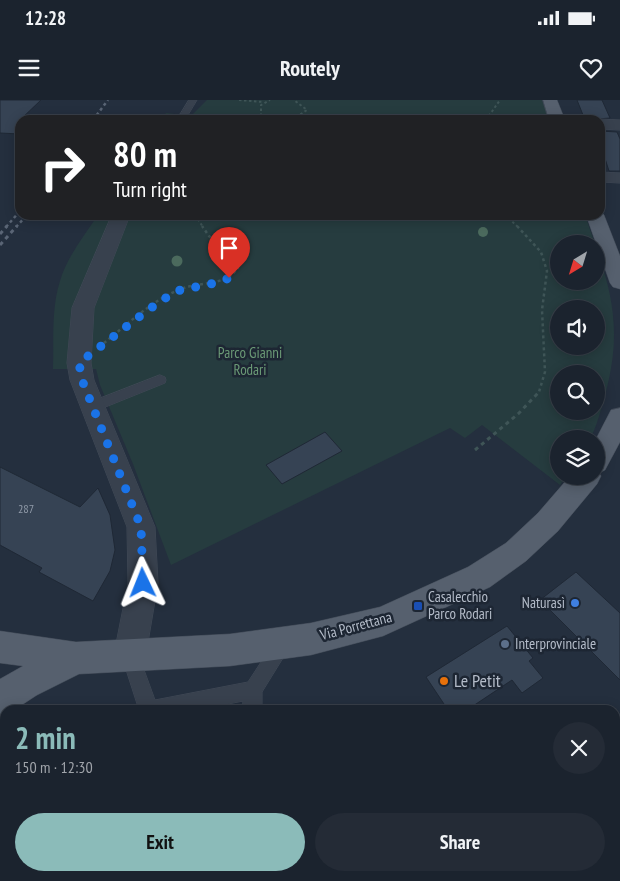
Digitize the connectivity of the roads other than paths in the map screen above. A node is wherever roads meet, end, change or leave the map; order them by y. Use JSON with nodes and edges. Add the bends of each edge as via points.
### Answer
{"nodes":[{"id":1,"x":193,"y":100,"type":"edge"},
{"id":2,"x":550,"y":100,"type":"edge"},
{"id":3,"x":184,"y":115,"type":"edge"},
{"id":4,"x":556,"y":115,"type":"edge"},
{"id":5,"x":605,"y":124,"type":"edge"},
{"id":6,"x":620,"y":125,"type":"edge"},
{"id":7,"x":605,"y":177,"type":"edge"},
{"id":8,"x":620,"y":178,"type":"edge"},
{"id":9,"x":119,"y":220,"type":"edge"},
{"id":10,"x":598,"y":220,"type":"edge"},
{"id":11,"x":620,"y":283,"type":"edge"},
{"id":12,"x":160,"y":380,"type":"dead end"},
{"id":13,"x":93,"y":407,"type":"junction"},
{"id":14,"x":620,"y":417,"type":"edge"},
{"id":15,"x":605,"y":446,"type":"edge"},
{"id":16,"x":579,"y":485,"type":"edge"},
{"id":17,"x":283,"y":644,"type":"junction"},
{"id":18,"x":0,"y":647,"type":"edge"},
{"id":19,"x":130,"y":654,"type":"junction"},
{"id":20,"x":76,"y":658,"type":"junction"},
{"id":21,"x":253,"y":690,"type":"junction"},
{"id":22,"x":0,"y":699,"type":"edge"},
{"id":23,"x":148,"y":705,"type":"edge"},
{"id":24,"x":176,"y":705,"type":"edge"},
{"id":25,"x":252,"y":705,"type":"edge"}],
"edges":[{"from":1,"to":3,"type":"lane"},
{"from":2,"to":4,"type":"main road"},
{"from":5,"to":6,"type":"street"},
{"from":7,"to":8,"type":"street"},
{"from":9,"to":13,"type":"street","via":[[84,308],[79,363]]},
{"from":10,"to":11,"type":"main road"},
{"from":12,"to":13,"type":"lane"},
{"from":13,"to":19,"type":"street","via":[[141,527],[143,583]]},
{"from":14,"to":15,"type":"main road"},
{"from":16,"to":17,"type":"main road","name":"Via Porrettana","via":[[548,522],[516,552],[479,577],[383,621]]},
{"from":17,"to":19,"type":"main road","name":"Via Porrettana","via":[[230,650]]},
{"from":17,"to":21,"type":"lane"},
{"from":18,"to":20,"type":"main road","name":"Via Porrettana"},
{"from":19,"to":20,"type":"main road","name":"Via Porrettana"},
{"from":19,"to":23,"type":"lane"},
{"from":20,"to":22,"type":"main road","name":"Via Porrettana"},
{"from":21,"to":24,"type":"lane"},
{"from":21,"to":25,"type":"lane"}]}
